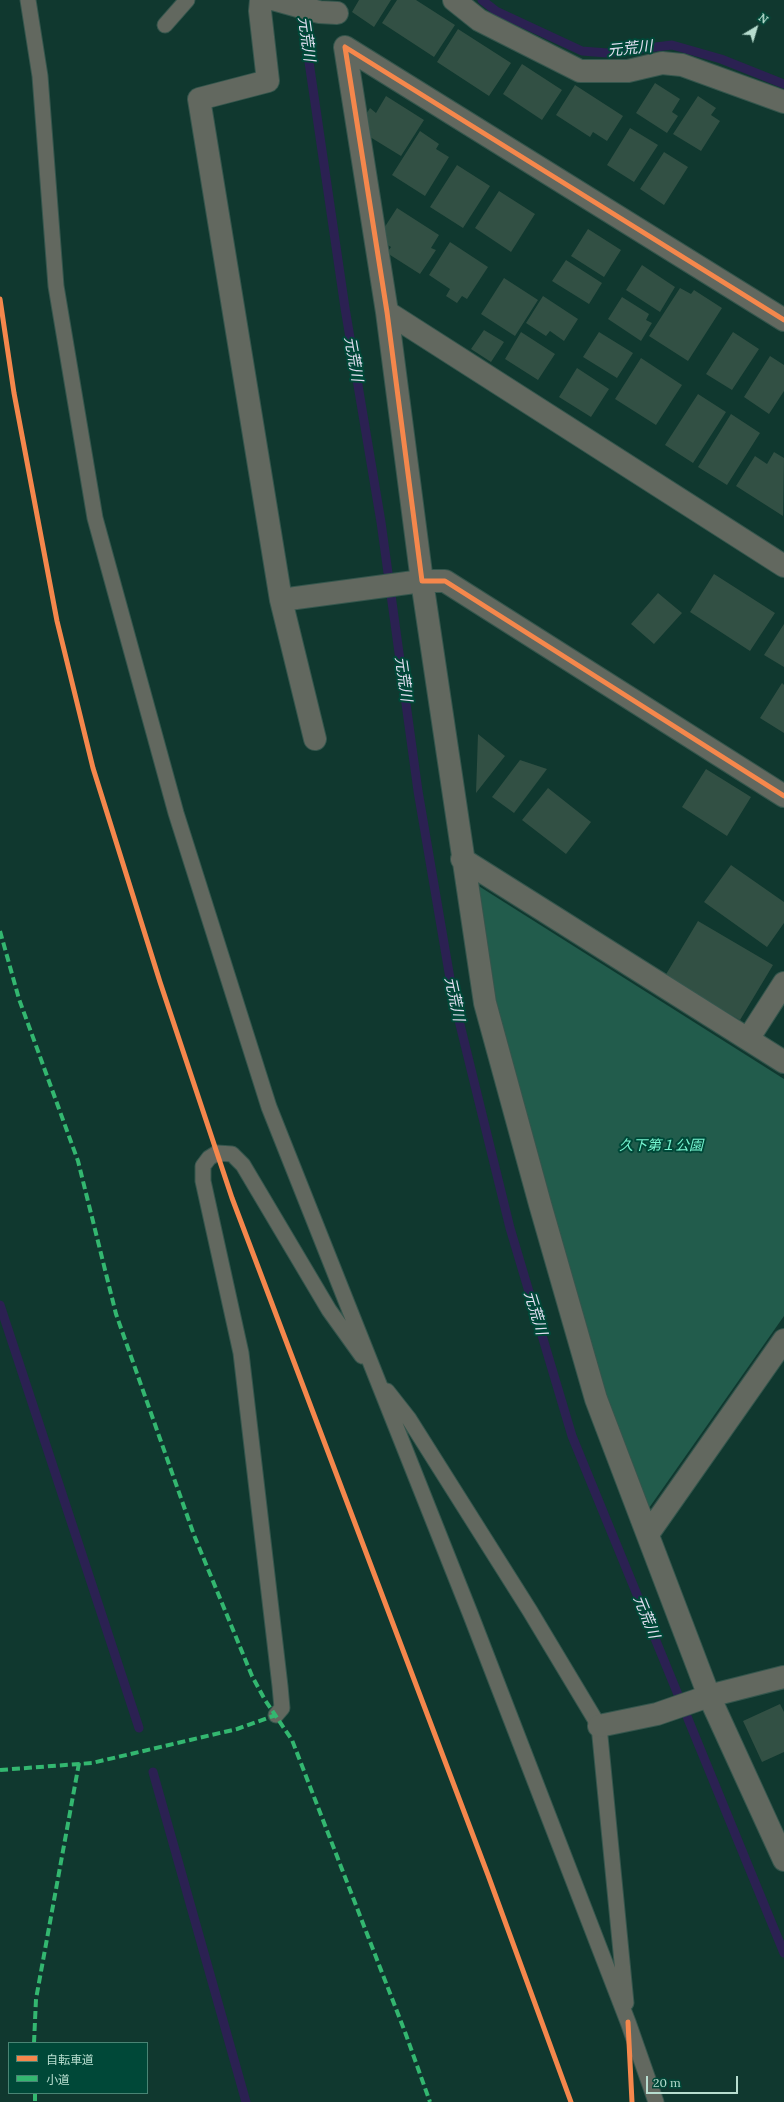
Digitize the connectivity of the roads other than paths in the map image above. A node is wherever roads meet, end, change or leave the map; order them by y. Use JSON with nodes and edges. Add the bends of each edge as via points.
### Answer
{"nodes":[{"id":1,"x":28,"y":0,"type":"edge"},
{"id":2,"x":187,"y":0,"type":"edge"},
{"id":3,"x":261,"y":0,"type":"edge"},
{"id":4,"x":276,"y":0,"type":"edge"},
{"id":5,"x":454,"y":0,"type":"edge"},
{"id":6,"x":330,"y":8,"type":"edge"},
{"id":7,"x":165,"y":25,"type":"dead end"},
{"id":8,"x":346,"y":47,"type":"junction"},
{"id":9,"x":784,"y":102,"type":"edge"},
{"id":10,"x":387,"y":312,"type":"junction"},
{"id":11,"x":784,"y":320,"type":"edge"},
{"id":12,"x":784,"y":566,"type":"edge"},
{"id":13,"x":414,"y":582,"type":"junction"},
{"id":14,"x":281,"y":600,"type":"junction"},
{"id":15,"x":315,"y":739,"type":"dead end"},
{"id":16,"x":784,"y":796,"type":"edge"},
{"id":17,"x":462,"y":859,"type":"junction"},
{"id":18,"x":784,"y":983,"type":"edge"},
{"id":19,"x":748,"y":1039,"type":"junction"},
{"id":20,"x":784,"y":1062,"type":"edge"},
{"id":21,"x":784,"y":1340,"type":"edge"},
{"id":22,"x":376,"y":1376,"type":"junction"},
{"id":23,"x":648,"y":1534,"type":"junction"},
{"id":24,"x":784,"y":1677,"type":"edge"},
{"id":25,"x":705,"y":1697,"type":"junction"},
{"id":26,"x":276,"y":1715,"type":"dead end"},
{"id":27,"x":599,"y":1726,"type":"junction"},
{"id":28,"x":784,"y":1860,"type":"edge"},
{"id":29,"x":628,"y":2022,"type":"junction"},
{"id":30,"x":656,"y":2102,"type":"edge"}],
"edges":[{"from":1,"to":22,"type":"lane","via":[[40,76],[56,286],[94,518],[176,813],[269,1107]]},
{"from":2,"to":7,"type":"lane"},
{"from":3,"to":14,"type":"street","via":[[268,81],[200,99]]},
{"from":4,"to":6,"type":"street"},
{"from":5,"to":9,"type":"street","via":[[479,20],[580,70],[628,71],[662,63],[682,65]]},
{"from":6,"to":8,"type":"street"},
{"from":8,"to":10,"type":"street"},
{"from":8,"to":11,"type":"street"},
{"from":10,"to":12,"type":"street"},
{"from":10,"to":13,"type":"street"},
{"from":13,"to":14,"type":"street"},
{"from":13,"to":16,"type":"street","via":[[445,581]]},
{"from":13,"to":17,"type":"street"},
{"from":14,"to":15,"type":"street"},
{"from":17,"to":19,"type":"street"},
{"from":17,"to":23,"type":"street","via":[[485,1003],[538,1197],[596,1399]]},
{"from":18,"to":19,"type":"street"},
{"from":19,"to":20,"type":"street"},
{"from":21,"to":23,"type":"street"},
{"from":22,"to":26,"type":"lane","via":[[329,1310],[244,1165],[232,1154],[217,1152],[203,1166],[203,1181],[241,1353],[280,1686],[282,1708]]},
{"from":22,"to":27,"type":"lane","via":[[408,1419],[530,1611]]},
{"from":22,"to":29,"type":"lane"},
{"from":23,"to":25,"type":"street"},
{"from":24,"to":25,"type":"street"},
{"from":25,"to":27,"type":"street","via":[[657,1714]]},
{"from":25,"to":28,"type":"street"},
{"from":27,"to":29,"type":"lane"},
{"from":29,"to":30,"type":"lane"}]}
